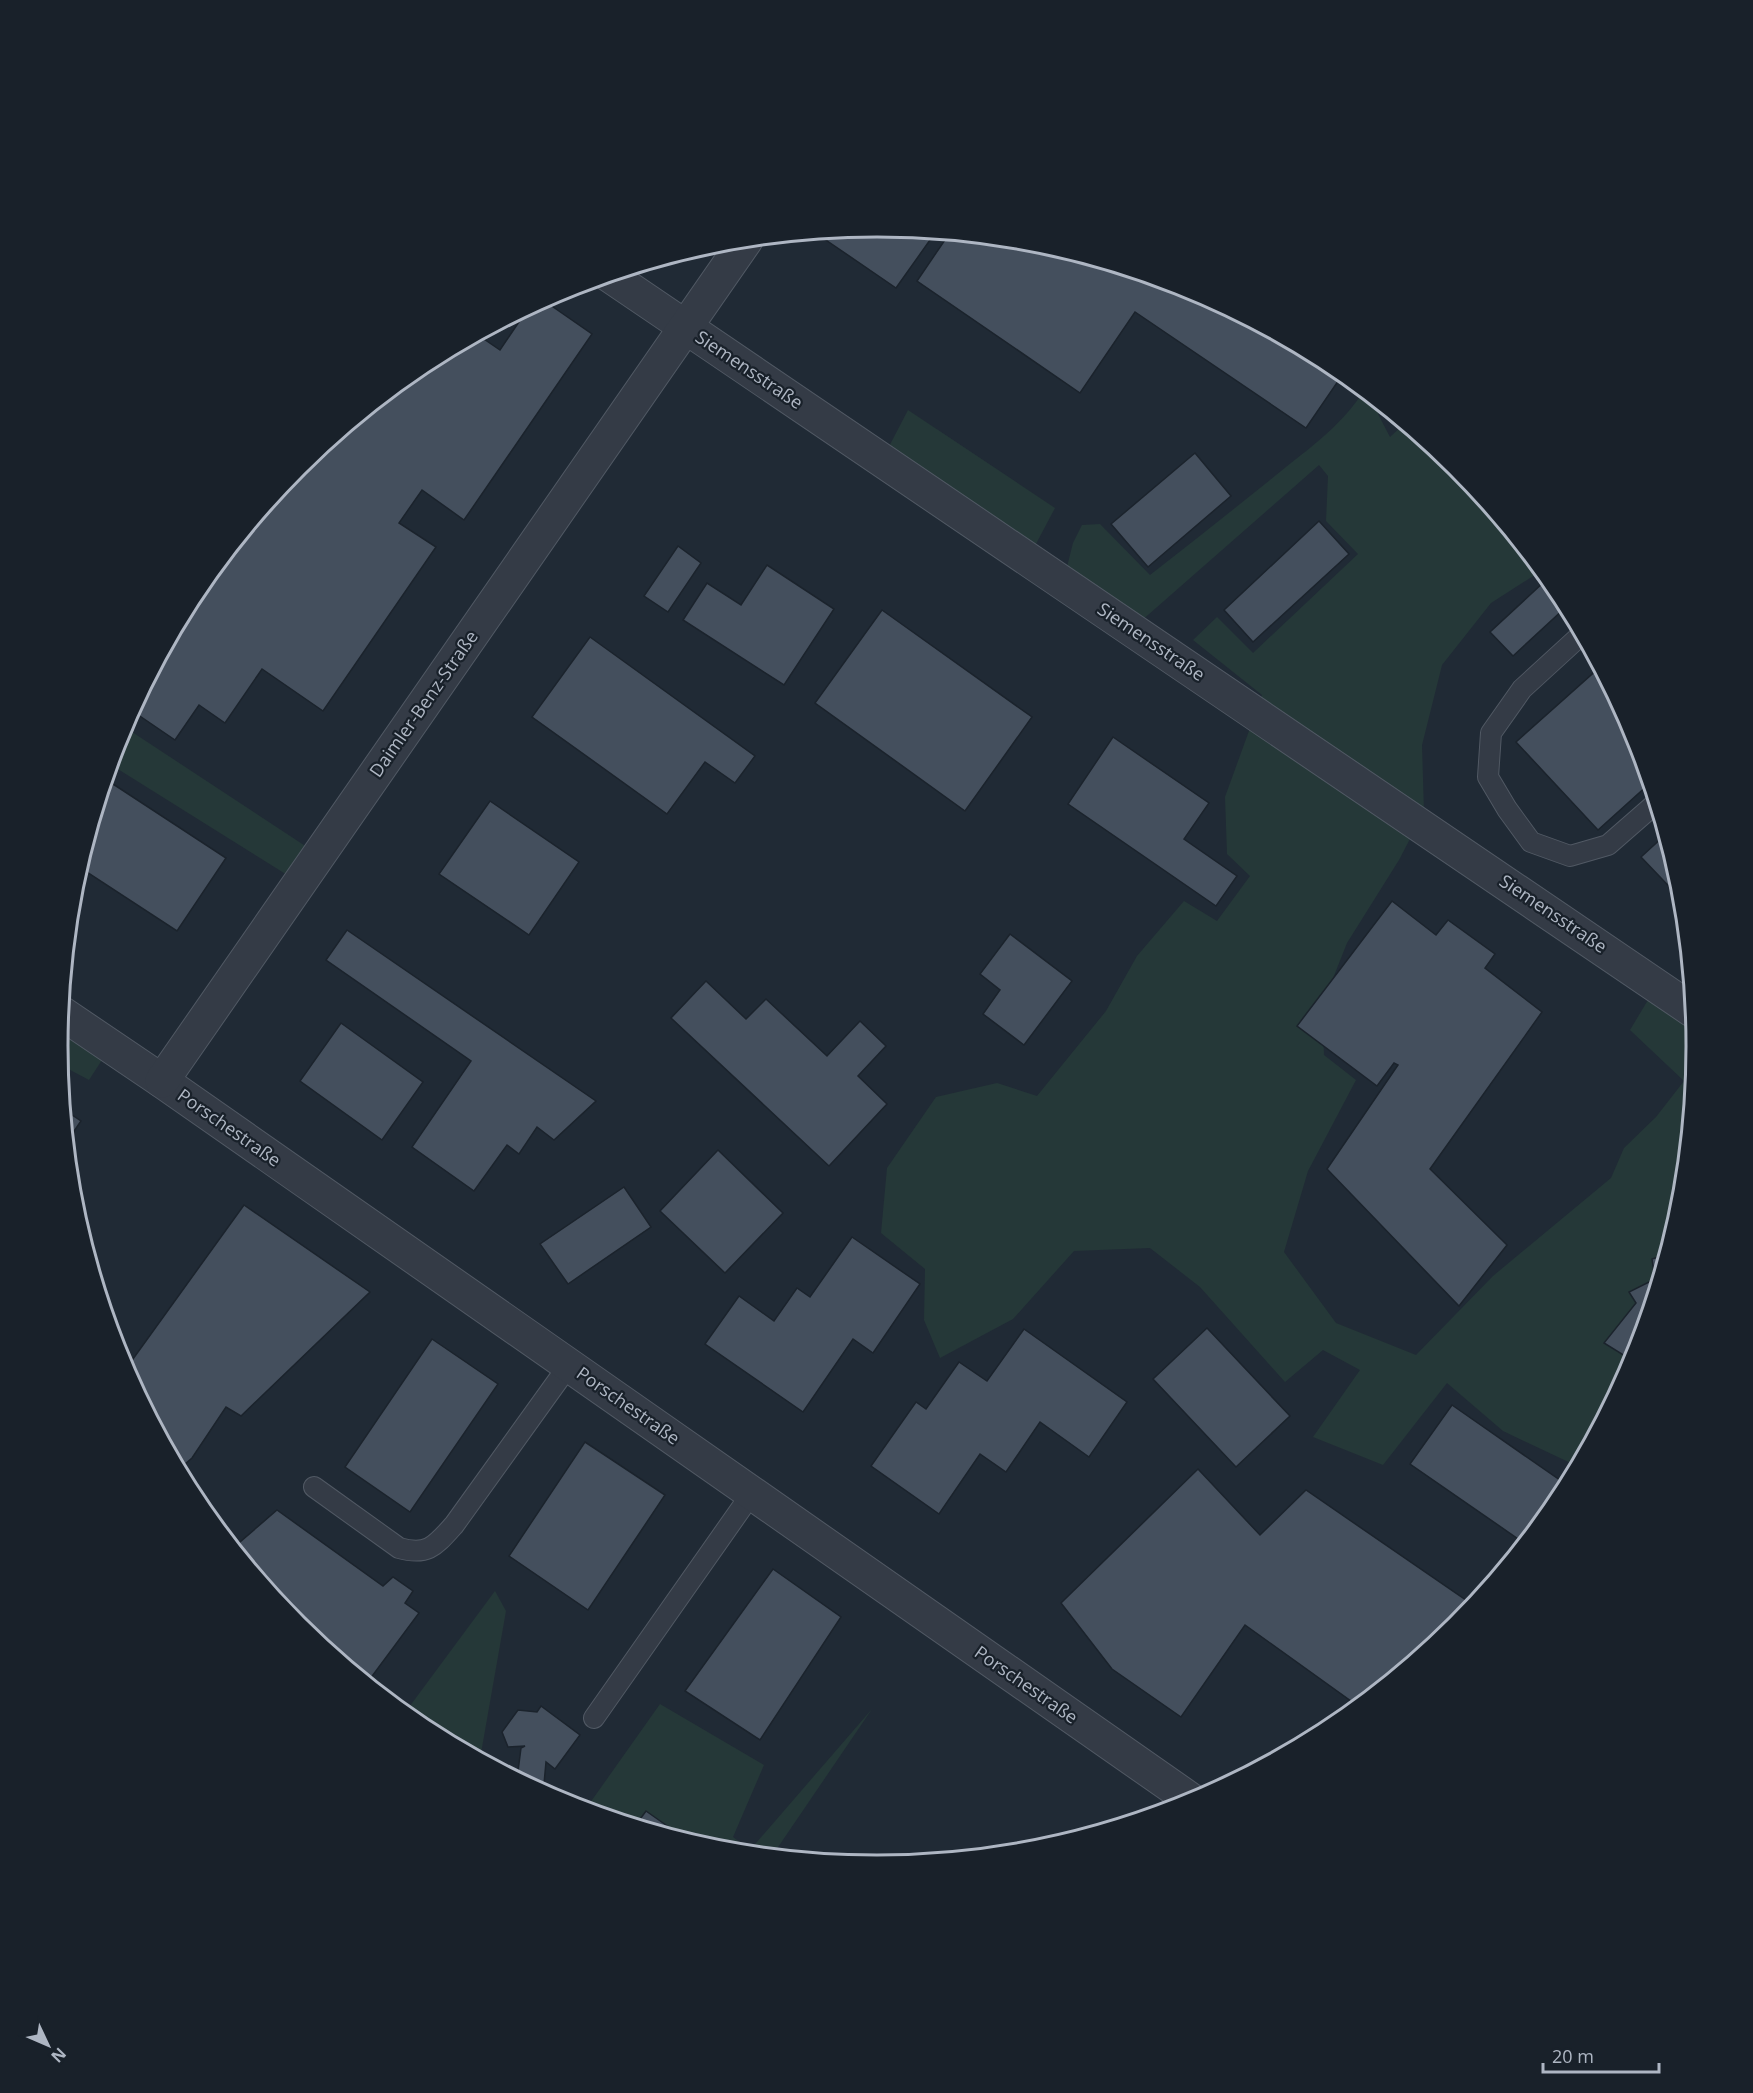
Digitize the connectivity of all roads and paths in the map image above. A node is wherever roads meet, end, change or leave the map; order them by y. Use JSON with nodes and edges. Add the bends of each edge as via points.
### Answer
{"nodes":[{"id":1,"x":740,"y":249,"type":"edge"},
{"id":2,"x":616,"y":280,"type":"edge"},
{"id":3,"x":687,"y":328,"type":"junction"},
{"id":4,"x":1576,"y":640,"type":"edge"},
{"id":5,"x":1650,"y":809,"type":"edge"},
{"id":6,"x":1684,"y":1005,"type":"edge"},
{"id":7,"x":69,"y":1018,"type":"edge"},
{"id":8,"x":162,"y":1080,"type":"junction"},
{"id":9,"x":569,"y":1365,"type":"junction"},
{"id":10,"x":314,"y":1486,"type":"dead end"},
{"id":11,"x":752,"y":1493,"type":"junction"},
{"id":12,"x":594,"y":1718,"type":"dead end"},
{"id":13,"x":1184,"y":1795,"type":"edge"}],
"edges":[{"from":1,"to":3,"type":"street","name":"Daimler-Benz-Straße"},
{"from":2,"to":3,"type":"street","name":"Siemensstraße"},
{"from":3,"to":6,"type":"street","name":"Siemensstraße"},
{"from":3,"to":8,"type":"street","name":"Daimler-Benz-Straße"},
{"from":4,"to":5,"type":"lane","via":[[1522,689],[1491,733],[1488,777],[1531,842],[1570,856],[1608,845]]},
{"from":7,"to":8,"type":"street","name":"Porschestraße"},
{"from":8,"to":9,"type":"street","name":"Porschestraße"},
{"from":9,"to":10,"type":"lane","via":[[454,1525],[427,1550],[399,1548]]},
{"from":9,"to":11,"type":"street","name":"Porschestraße"},
{"from":11,"to":12,"type":"lane"},
{"from":11,"to":13,"type":"street","name":"Porschestraße"}]}
